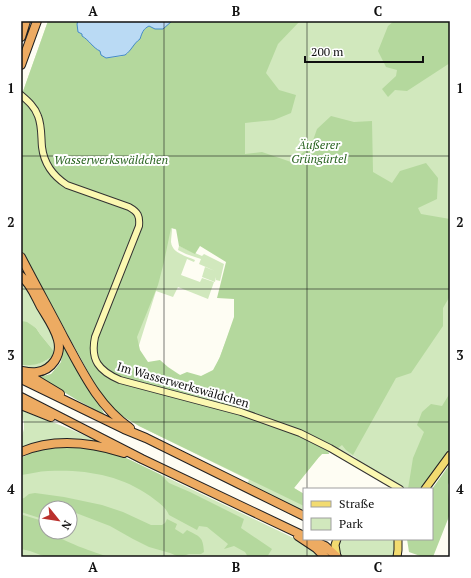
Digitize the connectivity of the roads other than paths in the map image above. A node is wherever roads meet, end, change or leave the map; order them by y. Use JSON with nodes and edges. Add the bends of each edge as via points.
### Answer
{"nodes":[{"id":1,"x":24,"y":21,"type":"edge"},
{"id":2,"x":37,"y":21,"type":"edge"},
{"id":3,"x":21,"y":24,"type":"edge"},
{"id":4,"x":21,"y":37,"type":"edge"},
{"id":5,"x":21,"y":65,"type":"edge"},
{"id":6,"x":22,"y":96,"type":"edge"},
{"id":7,"x":21,"y":257,"type":"edge"},
{"id":8,"x":21,"y":276,"type":"edge"},
{"id":9,"x":21,"y":374,"type":"edge"},
{"id":10,"x":21,"y":397,"type":"edge"},
{"id":11,"x":21,"y":405,"type":"edge"},
{"id":12,"x":68,"y":422,"type":"junction"},
{"id":13,"x":146,"y":438,"type":"junction"},
{"id":14,"x":21,"y":452,"type":"edge"},
{"id":15,"x":450,"y":455,"type":"edge"},
{"id":16,"x":142,"y":459,"type":"junction"},
{"id":17,"x":398,"y":488,"type":"edge"},
{"id":18,"x":425,"y":488,"type":"edge"},
{"id":19,"x":303,"y":516,"type":"edge"},
{"id":20,"x":291,"y":531,"type":"junction"},
{"id":21,"x":303,"y":536,"type":"edge"},
{"id":22,"x":303,"y":539,"type":"edge"},
{"id":23,"x":304,"y":540,"type":"edge"},
{"id":24,"x":312,"y":540,"type":"edge"},
{"id":25,"x":337,"y":540,"type":"edge"},
{"id":26,"x":398,"y":540,"type":"edge"},
{"id":27,"x":398,"y":556,"type":"edge"},
{"id":28,"x":325,"y":557,"type":"edge"},
{"id":29,"x":337,"y":557,"type":"edge"}],
"edges":[{"from":1,"to":3,"type":"highway"},
{"from":1,"to":4,"type":"highway"},
{"from":2,"to":5,"type":"highway"},
{"from":6,"to":17,"type":"street","name":"Im Wasserwerkswäldchen","via":[[33,106],[38,116],[42,148],[50,171],[67,185],[129,207],[135,210],[139,217],[139,226],[95,337],[93,351],[100,368],[120,380],[241,412],[300,433]]},
{"from":7,"to":13,"type":"highway","via":[[96,394],[120,420]]},
{"from":8,"to":9,"type":"highway","via":[[30,286],[53,328],[59,348],[52,365],[37,372]]},
{"from":9,"to":13,"type":"highway","via":[[86,410]]},
{"from":10,"to":12,"type":"highway"},
{"from":11,"to":12,"type":"highway"},
{"from":12,"to":16,"type":"highway"},
{"from":13,"to":19,"type":"highway"},
{"from":14,"to":16,"type":"highway","via":[[46,445],[81,444],[106,448]]},
{"from":15,"to":18,"type":"main road"},
{"from":16,"to":20,"type":"highway"},
{"from":20,"to":21,"type":"highway"},
{"from":20,"to":22,"type":"highway"},
{"from":23,"to":28,"type":"highway"},
{"from":24,"to":29,"type":"highway"},
{"from":25,"to":29,"type":"main road"},
{"from":26,"to":27,"type":"main road"}]}
